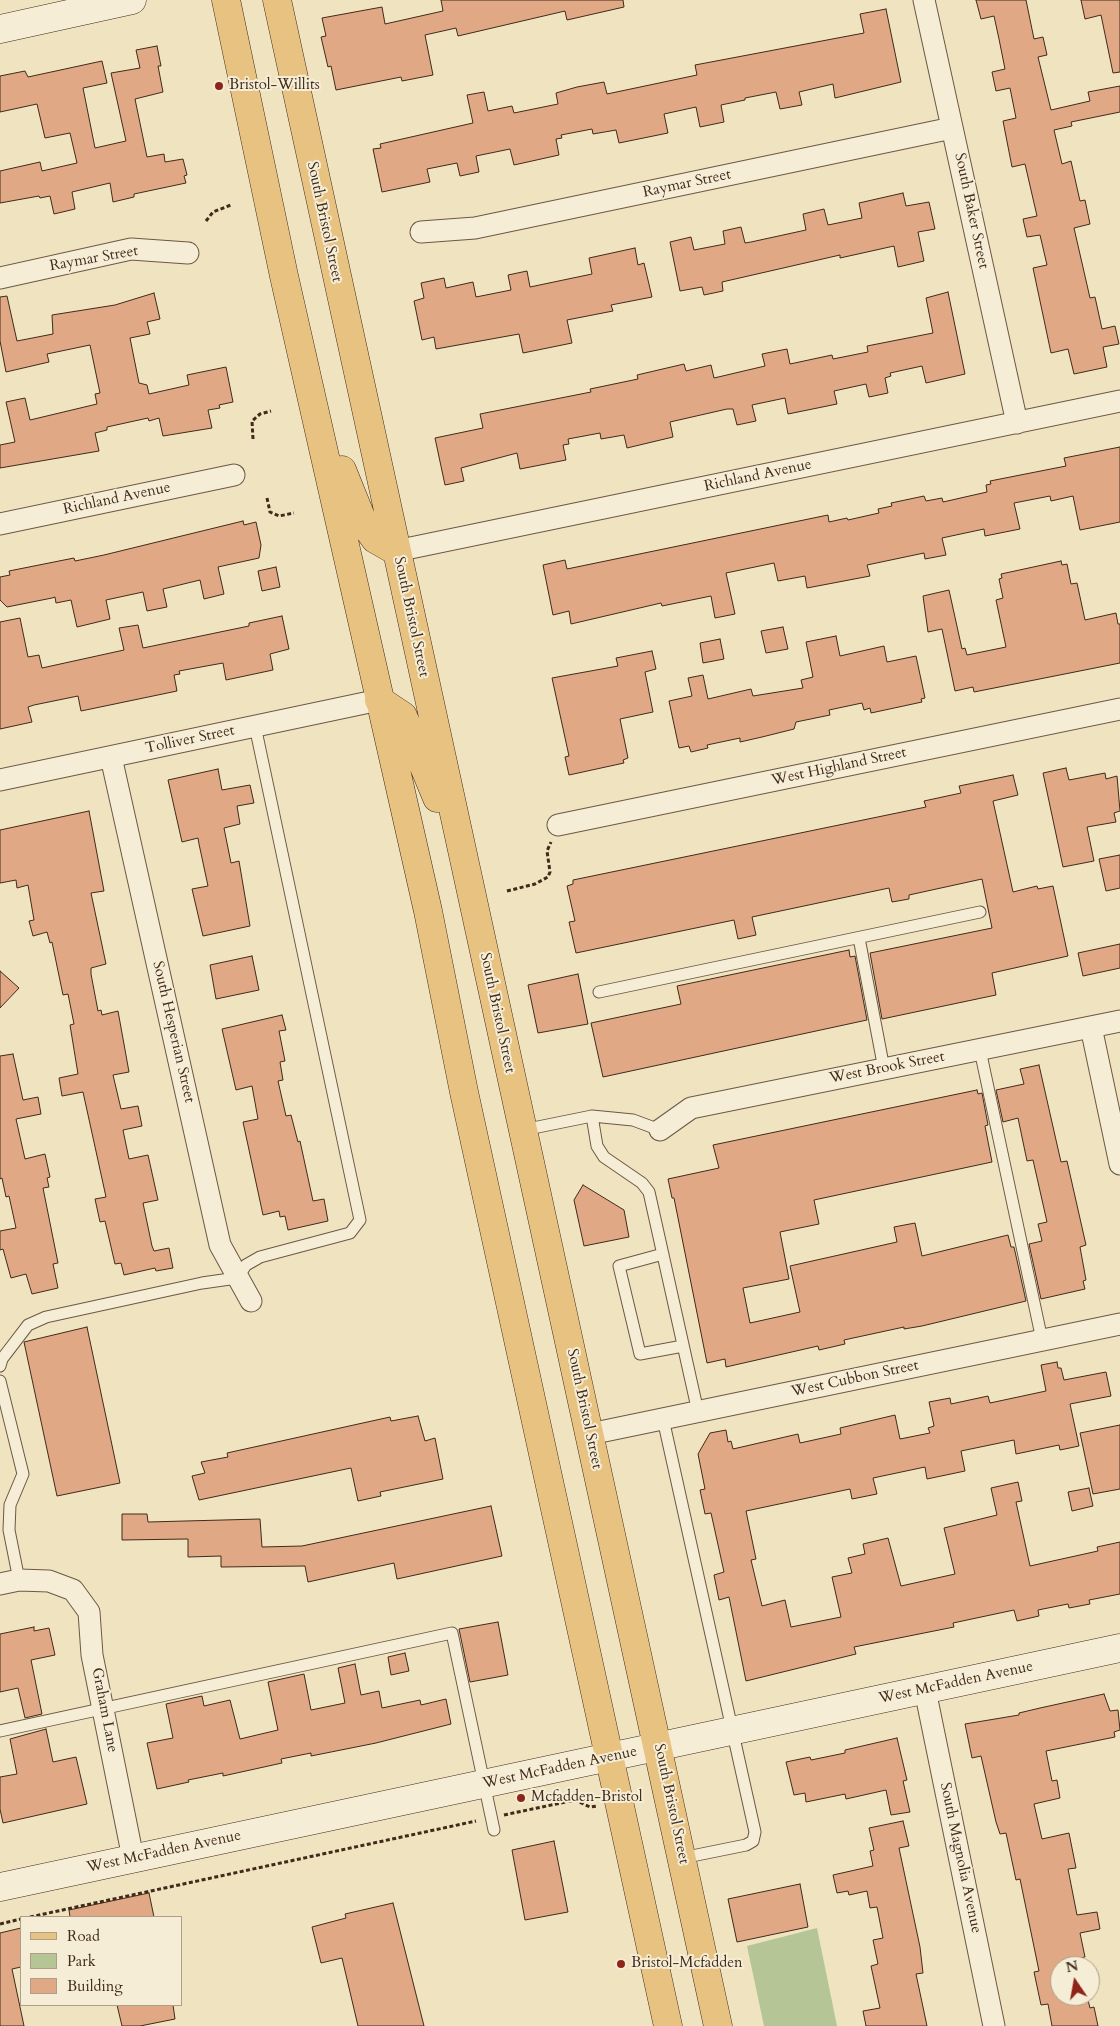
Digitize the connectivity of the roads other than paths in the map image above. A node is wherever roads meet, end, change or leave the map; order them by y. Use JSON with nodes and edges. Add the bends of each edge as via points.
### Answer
{"nodes":[{"id":1,"x":132,"y":0,"type":"edge"},
{"id":2,"x":226,"y":0,"type":"edge"},
{"id":3,"x":277,"y":0,"type":"edge"},
{"id":4,"x":924,"y":0,"type":"edge"},
{"id":5,"x":98,"y":4,"type":"edge"},
{"id":6,"x":0,"y":29,"type":"edge"},
{"id":7,"x":952,"y":128,"type":"junction"},
{"id":8,"x":421,"y":232,"type":"dead end"},
{"id":9,"x":188,"y":252,"type":"dead end"},
{"id":10,"x":0,"y":278,"type":"edge"},
{"id":11,"x":313,"y":396,"type":"junction"},
{"id":12,"x":1120,"y":401,"type":"edge"},
{"id":13,"x":1017,"y":423,"type":"junction"},
{"id":14,"x":234,"y":474,"type":"dead end"},
{"id":15,"x":0,"y":524,"type":"edge"},
{"id":16,"x":396,"y":551,"type":"junction"},
{"id":17,"x":380,"y":700,"type":"junction"},
{"id":18,"x":1120,"y":709,"type":"edge"},
{"id":19,"x":255,"y":726,"type":"junction"},
{"id":20,"x":111,"y":757,"type":"junction"},
{"id":21,"x":0,"y":780,"type":"edge"},
{"id":22,"x":558,"y":825,"type":"road end"},
{"id":23,"x":465,"y":864,"type":"junction"},
{"id":24,"x":980,"y":912,"type":"dead end"},
{"id":25,"x":859,"y":938,"type":"junction"},
{"id":26,"x":599,"y":992,"type":"dead end"},
{"id":27,"x":1120,"y":1021,"type":"edge"},
{"id":28,"x":1091,"y":1027,"type":"junction"},
{"id":29,"x":980,"y":1050,"type":"junction"},
{"id":30,"x":884,"y":1069,"type":"junction"},
{"id":31,"x":592,"y":1116,"type":"junction"},
{"id":32,"x":523,"y":1130,"type":"junction"},
{"id":33,"x":660,"y":1130,"type":"joint"},
{"id":34,"x":1120,"y":1164,"type":"edge"},
{"id":35,"x":663,"y":1254,"type":"junction"},
{"id":36,"x":237,"y":1278,"type":"junction"},
{"id":37,"x":251,"y":1301,"type":"dead end"},
{"id":38,"x":1120,"y":1324,"type":"edge"},
{"id":39,"x":1042,"y":1340,"type":"junction"},
{"id":40,"x":683,"y":1346,"type":"junction"},
{"id":41,"x":0,"y":1366,"type":"edge"},
{"id":42,"x":0,"y":1381,"type":"edge"},
{"id":43,"x":698,"y":1412,"type":"junction"},
{"id":44,"x":663,"y":1419,"type":"junction"},
{"id":45,"x":590,"y":1434,"type":"junction"},
{"id":46,"x":9,"y":1582,"type":"edge"},
{"id":47,"x":1120,"y":1648,"type":"edge"},
{"id":48,"x":925,"y":1690,"type":"junction"},
{"id":49,"x":104,"y":1709,"type":"junction"},
{"id":50,"x":0,"y":1731,"type":"edge"},
{"id":51,"x":733,"y":1732,"type":"junction"},
{"id":52,"x":659,"y":1748,"type":"junction"},
{"id":53,"x":610,"y":1758,"type":"junction"},
{"id":54,"x":484,"y":1785,"type":"junction"},
{"id":55,"x":494,"y":1830,"type":"dead end"},
{"id":56,"x":134,"y":1858,"type":"junction"},
{"id":57,"x":682,"y":1858,"type":"junction"},
{"id":58,"x":0,"y":1887,"type":"edge"},
{"id":59,"x":668,"y":2026,"type":"edge"},
{"id":60,"x":718,"y":2026,"type":"edge"},
{"id":61,"x":994,"y":2026,"type":"edge"}],
"edges":[{"from":1,"to":5,"type":"street"},
{"from":2,"to":11,"type":"main road","via":[[284,276]]},
{"from":3,"to":16,"type":"main road","name":"South Bristol Street"},
{"from":4,"to":7,"type":"street","name":"South Baker Street"},
{"from":5,"to":6,"type":"street"},
{"from":7,"to":8,"type":"street","name":"Raymar Street","via":[[475,228]]},
{"from":7,"to":13,"type":"street","name":"South Baker Street"},
{"from":9,"to":10,"type":"street","name":"Raymar Street","via":[[131,249]]},
{"from":11,"to":16,"type":"main road","via":[[364,522],[375,539]]},
{"from":11,"to":17,"type":"main road"},
{"from":12,"to":13,"type":"street","name":"Richland Avenue"},
{"from":13,"to":16,"type":"street","name":"Richland Avenue"},
{"from":14,"to":15,"type":"street","name":"Richland Avenue"},
{"from":16,"to":23,"type":"main road","name":"South Bristol Street"},
{"from":17,"to":19,"type":"street","name":"Tolliver Street"},
{"from":17,"to":23,"type":"main road","via":[[403,716]]},
{"from":17,"to":53,"type":"main road"},
{"from":18,"to":22,"type":"street","name":"West Highland Street"},
{"from":19,"to":20,"type":"street","name":"Tolliver Street"},
{"from":19,"to":36,"type":"lane","via":[[360,1220],[350,1233],[260,1256],[246,1265]]},
{"from":20,"to":21,"type":"street","name":"Tolliver Street"},
{"from":20,"to":36,"type":"street","name":"South Hesperian Street","via":[[220,1245]]},
{"from":23,"to":32,"type":"main road","name":"South Bristol Street"},
{"from":24,"to":25,"type":"lane"},
{"from":25,"to":26,"type":"lane"},
{"from":25,"to":30,"type":"lane"},
{"from":27,"to":28,"type":"street","name":"West Brook Street"},
{"from":28,"to":29,"type":"street","name":"West Brook Street"},
{"from":28,"to":34,"type":"street"},
{"from":29,"to":30,"type":"street","name":"West Brook Street"},
{"from":29,"to":39,"type":"lane"},
{"from":30,"to":33,"type":"street","name":"West Brook Street","via":[[691,1108]]},
{"from":31,"to":32,"type":"lane"},
{"from":31,"to":33,"type":"lane","via":[[634,1120]]},
{"from":31,"to":35,"type":"lane","via":[[597,1146],[604,1157],[642,1183],[649,1192]]},
{"from":32,"to":45,"type":"main road","name":"South Bristol Street"},
{"from":35,"to":40,"type":"lane"},
{"from":35,"to":40,"type":"lane","via":[[619,1266],[640,1354]]},
{"from":36,"to":37,"type":"street","name":"South Hesperian Street"},
{"from":36,"to":41,"type":"lane","via":[[46,1317],[28,1325]]},
{"from":38,"to":39,"type":"street","name":"West Cubbon Street"},
{"from":39,"to":43,"type":"street","name":"West Cubbon Street"},
{"from":40,"to":43,"type":"lane"},
{"from":42,"to":46,"type":"lane","via":[[23,1474],[10,1505]]},
{"from":43,"to":44,"type":"street","name":"West Cubbon Street"},
{"from":44,"to":45,"type":"street","name":"West Cubbon Street"},
{"from":44,"to":51,"type":"lane"},
{"from":45,"to":52,"type":"main road","name":"South Bristol Street"},
{"from":46,"to":49,"type":"street","name":"Graham Lane","via":[[48,1581],[73,1590],[89,1612],[92,1654]]},
{"from":47,"to":48,"type":"street","name":"West McFadden Avenue"},
{"from":48,"to":51,"type":"street","name":"West McFadden Avenue"},
{"from":48,"to":61,"type":"street","name":"South Magnolia Avenue"},
{"from":49,"to":50,"type":"lane"},
{"from":49,"to":54,"type":"lane","via":[[452,1634]]},
{"from":49,"to":56,"type":"street","name":"Graham Lane"},
{"from":51,"to":52,"type":"street","name":"West McFadden Avenue"},
{"from":51,"to":57,"type":"lane","via":[[753,1820],[753,1840],[734,1848]]},
{"from":52,"to":53,"type":"street","name":"West McFadden Avenue"},
{"from":52,"to":57,"type":"main road","name":"South Bristol Street"},
{"from":53,"to":54,"type":"street","name":"West McFadden Avenue"},
{"from":53,"to":59,"type":"main road"},
{"from":54,"to":55,"type":"lane"},
{"from":54,"to":56,"type":"street","name":"West McFadden Avenue"},
{"from":56,"to":58,"type":"street","name":"West McFadden Avenue"},
{"from":57,"to":60,"type":"main road","name":"South Bristol Street"}]}
